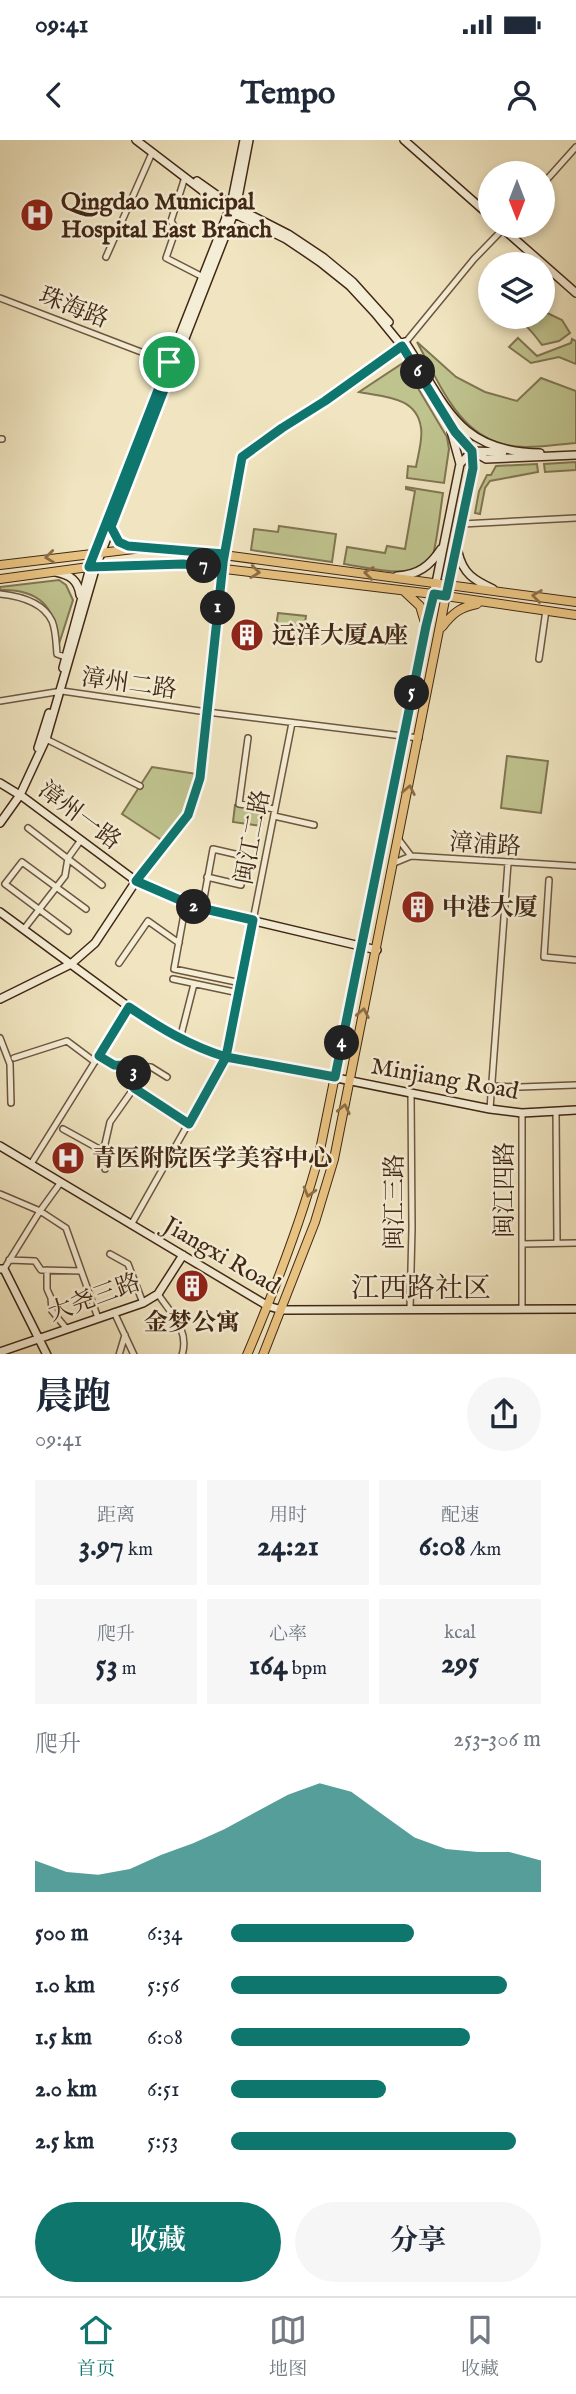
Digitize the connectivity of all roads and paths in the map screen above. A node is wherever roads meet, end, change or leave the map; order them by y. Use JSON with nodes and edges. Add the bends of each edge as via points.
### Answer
{"nodes":[{"id":1,"x":136,"y":140,"type":"edge"},
{"id":2,"x":143,"y":140,"type":"edge"},
{"id":3,"x":244,"y":140,"type":"edge"},
{"id":4,"x":249,"y":140,"type":"edge"},
{"id":5,"x":404,"y":140,"type":"edge"},
{"id":6,"x":410,"y":140,"type":"edge"},
{"id":7,"x":576,"y":147,"type":"edge"},
{"id":8,"x":152,"y":153,"type":"junction"},
{"id":9,"x":555,"y":170,"type":"edge"},
{"id":10,"x":185,"y":177,"type":"junction"},
{"id":11,"x":478,"y":200,"type":"edge"},
{"id":12,"x":478,"y":205,"type":"edge"},
{"id":13,"x":232,"y":210,"type":"junction"},
{"id":14,"x":493,"y":238,"type":"edge"},
{"id":15,"x":517,"y":238,"type":"edge"},
{"id":16,"x":518,"y":238,"type":"edge"},
{"id":17,"x":106,"y":257,"type":"dead end"},
{"id":18,"x":203,"y":277,"type":"junction"},
{"id":19,"x":576,"y":287,"type":"edge"},
{"id":20,"x":576,"y":293,"type":"edge"},
{"id":21,"x":0,"y":298,"type":"edge"},
{"id":22,"x":403,"y":345,"type":"junction"},
{"id":23,"x":172,"y":363,"type":"junction"},
{"id":24,"x":448,"y":421,"type":"junction"},
{"id":25,"x":462,"y":429,"type":"junction"},
{"id":26,"x":472,"y":451,"type":"junction"},
{"id":27,"x":511,"y":452,"type":"junction"},
{"id":28,"x":576,"y":452,"type":"edge"},
{"id":29,"x":486,"y":459,"type":"junction"},
{"id":30,"x":460,"y":464,"type":"junction"},
{"id":31,"x":473,"y":468,"type":"junction"},
{"id":32,"x":576,"y":518,"type":"edge"},
{"id":33,"x":462,"y":524,"type":"junction"},
{"id":34,"x":111,"y":527,"type":"junction"},
{"id":35,"x":443,"y":545,"type":"junction"},
{"id":36,"x":142,"y":548,"type":"junction"},
{"id":37,"x":457,"y":548,"type":"junction"},
{"id":38,"x":97,"y":553,"type":"junction"},
{"id":39,"x":224,"y":554,"type":"junction"},
{"id":40,"x":0,"y":565,"type":"edge"},
{"id":41,"x":92,"y":566,"type":"junction"},
{"id":42,"x":222,"y":568,"type":"junction"},
{"id":43,"x":52,"y":571,"type":"junction"},
{"id":44,"x":394,"y":576,"type":"junction"},
{"id":45,"x":0,"y":579,"type":"edge"},
{"id":46,"x":436,"y":583,"type":"junction"},
{"id":47,"x":448,"y":585,"type":"junction"},
{"id":48,"x":404,"y":591,"type":"junction"},
{"id":49,"x":497,"y":591,"type":"junction"},
{"id":50,"x":0,"y":594,"type":"edge"},
{"id":51,"x":434,"y":594,"type":"junction"},
{"id":52,"x":446,"y":596,"type":"junction"},
{"id":53,"x":81,"y":599,"type":"junction"},
{"id":54,"x":576,"y":602,"type":"edge"},
{"id":55,"x":485,"y":603,"type":"junction"},
{"id":56,"x":546,"y":610,"type":"junction"},
{"id":57,"x":576,"y":615,"type":"edge"},
{"id":58,"x":426,"y":626,"type":"junction"},
{"id":59,"x":440,"y":629,"type":"junction"},
{"id":60,"x":65,"y":657,"type":"junction"},
{"id":61,"x":539,"y":659,"type":"dead end"},
{"id":62,"x":59,"y":691,"type":"junction"},
{"id":63,"x":0,"y":701,"type":"edge"},
{"id":64,"x":207,"y":712,"type":"junction"},
{"id":65,"x":292,"y":723,"type":"junction"},
{"id":66,"x":404,"y":736,"type":"junction"},
{"id":67,"x":46,"y":738,"type":"junction"},
{"id":68,"x":248,"y":738,"type":"dead end"},
{"id":69,"x":419,"y":738,"type":"junction"},
{"id":70,"x":0,"y":783,"type":"edge"},
{"id":71,"x":140,"y":786,"type":"dead end"},
{"id":72,"x":18,"y":794,"type":"junction"},
{"id":73,"x":275,"y":813,"type":"junction"},
{"id":74,"x":0,"y":816,"type":"edge"},
{"id":75,"x":0,"y":823,"type":"edge"},
{"id":76,"x":314,"y":825,"type":"dead end"},
{"id":77,"x":28,"y":828,"type":"dead end"},
{"id":78,"x":81,"y":840,"type":"junction"},
{"id":79,"x":398,"y":840,"type":"junction"},
{"id":80,"x":239,"y":855,"type":"dead end"},
{"id":81,"x":411,"y":856,"type":"junction"},
{"id":82,"x":68,"y":858,"type":"junction"},
{"id":83,"x":394,"y":863,"type":"junction"},
{"id":84,"x":508,"y":863,"type":"junction"},
{"id":85,"x":576,"y":866,"type":"edge"},
{"id":86,"x":208,"y":877,"type":"junction"},
{"id":87,"x":549,"y":880,"type":"dead end"},
{"id":88,"x":136,"y":881,"type":"junction"},
{"id":89,"x":102,"y":885,"type":"dead end"},
{"id":90,"x":241,"y":885,"type":"dead end"},
{"id":91,"x":57,"y":886,"type":"junction"},
{"id":92,"x":186,"y":903,"type":"junction"},
{"id":93,"x":86,"y":909,"type":"dead end"},
{"id":94,"x":202,"y":909,"type":"junction"},
{"id":95,"x":39,"y":910,"type":"junction"},
{"id":96,"x":0,"y":912,"type":"edge"},
{"id":97,"x":253,"y":920,"type":"junction"},
{"id":98,"x":24,"y":929,"type":"junction"},
{"id":99,"x":68,"y":930,"type":"dead end"},
{"id":100,"x":179,"y":943,"type":"junction"},
{"id":101,"x":362,"y":946,"type":"junction"},
{"id":102,"x":377,"y":950,"type":"junction"},
{"id":103,"x":576,"y":960,"type":"edge"},
{"id":104,"x":119,"y":963,"type":"dead end"},
{"id":105,"x":71,"y":964,"type":"junction"},
{"id":106,"x":173,"y":979,"type":"dead end"},
{"id":107,"x":241,"y":983,"type":"junction"},
{"id":108,"x":194,"y":984,"type":"junction"},
{"id":109,"x":239,"y":993,"type":"junction"},
{"id":110,"x":0,"y":999,"type":"edge"},
{"id":111,"x":129,"y":1007,"type":"junction"},
{"id":112,"x":0,"y":1038,"type":"edge"},
{"id":113,"x":180,"y":1040,"type":"junction"},
{"id":114,"x":99,"y":1056,"type":"junction"},
{"id":115,"x":226,"y":1057,"type":"junction"},
{"id":116,"x":14,"y":1058,"type":"dead end"},
{"id":117,"x":95,"y":1062,"type":"junction"},
{"id":118,"x":134,"y":1066,"type":"junction"},
{"id":119,"x":167,"y":1077,"type":"dead end"},
{"id":120,"x":335,"y":1077,"type":"junction"},
{"id":121,"x":350,"y":1080,"type":"junction"},
{"id":122,"x":576,"y":1085,"type":"edge"},
{"id":123,"x":492,"y":1086,"type":"junction"},
{"id":124,"x":134,"y":1088,"type":"junction"},
{"id":125,"x":411,"y":1094,"type":"junction"},
{"id":126,"x":11,"y":1103,"type":"dead end"},
{"id":127,"x":490,"y":1109,"type":"junction"},
{"id":128,"x":576,"y":1110,"type":"edge"},
{"id":129,"x":556,"y":1111,"type":"junction"},
{"id":130,"x":522,"y":1113,"type":"junction"},
{"id":131,"x":189,"y":1124,"type":"junction"},
{"id":132,"x":63,"y":1129,"type":"dead end"},
{"id":133,"x":0,"y":1146,"type":"edge"},
{"id":134,"x":101,"y":1150,"type":"junction"},
{"id":135,"x":31,"y":1164,"type":"junction"},
{"id":136,"x":105,"y":1170,"type":"dead end"},
{"id":137,"x":61,"y":1182,"type":"junction"},
{"id":138,"x":0,"y":1194,"type":"edge"},
{"id":139,"x":40,"y":1211,"type":"junction"},
{"id":140,"x":131,"y":1225,"type":"junction"},
{"id":141,"x":557,"y":1243,"type":"junction"},
{"id":142,"x":576,"y":1243,"type":"edge"},
{"id":143,"x":522,"y":1244,"type":"junction"},
{"id":144,"x":110,"y":1254,"type":"dead end"},
{"id":145,"x":183,"y":1255,"type":"junction"},
{"id":146,"x":9,"y":1260,"type":"junction"},
{"id":147,"x":2,"y":1269,"type":"edge"},
{"id":148,"x":47,"y":1270,"type":"junction"},
{"id":149,"x":81,"y":1271,"type":"junction"},
{"id":150,"x":158,"y":1294,"type":"junction"},
{"id":151,"x":143,"y":1303,"type":"junction"},
{"id":152,"x":268,"y":1306,"type":"junction"},
{"id":153,"x":522,"y":1309,"type":"junction"},
{"id":154,"x":576,"y":1309,"type":"edge"},
{"id":155,"x":282,"y":1310,"type":"junction"},
{"id":156,"x":410,"y":1310,"type":"junction"},
{"id":157,"x":114,"y":1312,"type":"junction"},
{"id":158,"x":97,"y":1318,"type":"junction"},
{"id":159,"x":66,"y":1328,"type":"junction"},
{"id":160,"x":125,"y":1335,"type":"junction"},
{"id":161,"x":37,"y":1338,"type":"junction"},
{"id":162,"x":0,"y":1352,"type":"edge"},
{"id":163,"x":47,"y":1354,"type":"edge"},
{"id":164,"x":119,"y":1354,"type":"edge"},
{"id":165,"x":134,"y":1354,"type":"edge"},
{"id":166,"x":182,"y":1354,"type":"edge"},
{"id":167,"x":247,"y":1354,"type":"edge"},
{"id":168,"x":263,"y":1354,"type":"edge"}],
"edges":[{"from":1,"to":8,"type":"main road"},
{"from":2,"to":13,"type":"main road"},
{"from":3,"to":13,"type":"main road"},
{"from":4,"to":13,"type":"main road"},
{"from":5,"to":12,"type":"main road"},
{"from":6,"to":11,"type":"main road"},
{"from":7,"to":9,"type":"street"},
{"from":8,"to":10,"type":"main road"},
{"from":8,"to":17,"type":"street"},
{"from":10,"to":13,"type":"main road"},
{"from":10,"to":18,"type":"street","via":[[171,221],[176,229],[166,258]]},
{"from":13,"to":18,"type":"main road"},
{"from":13,"to":22,"type":"main road","via":[[288,234],[324,258],[366,295]]},
{"from":13,"to":23,"type":"main road"},
{"from":14,"to":22,"type":"street"},
{"from":15,"to":20,"type":"main road"},
{"from":16,"to":19,"type":"main road"},
{"from":18,"to":23,"type":"main road"},
{"from":21,"to":23,"type":"street","name":"珠海路"},
{"from":22,"to":24,"type":"main road"},
{"from":22,"to":25,"type":"main road"},
{"from":22,"to":39,"type":"street","via":[[242,457]]},
{"from":23,"to":34,"type":"main road"},
{"from":23,"to":38,"type":"main road"},
{"from":24,"to":26,"type":"main road"},
{"from":24,"to":30,"type":"main road"},
{"from":25,"to":26,"type":"main road"},
{"from":25,"to":27,"type":"main road"},
{"from":26,"to":27,"type":"main road"},
{"from":26,"to":29,"type":"main road"},
{"from":26,"to":30,"type":"main road"},
{"from":26,"to":31,"type":"main road"},
{"from":27,"to":28,"type":"main road"},
{"from":28,"to":29,"type":"main road"},
{"from":29,"to":31,"type":"main road"},
{"from":30,"to":35,"type":"main road"},
{"from":31,"to":33,"type":"main road"},
{"from":32,"to":33,"type":"street"},
{"from":33,"to":37,"type":"main road"},
{"from":34,"to":36,"type":"main road","via":[[119,542]]},
{"from":34,"to":38,"type":"main road"},
{"from":35,"to":44,"type":"main road","via":[[422,569]]},
{"from":35,"to":46,"type":"main road"},
{"from":36,"to":38,"type":"main road"},
{"from":36,"to":39,"type":"main road"},
{"from":37,"to":47,"type":"main road"},
{"from":37,"to":49,"type":"main road","via":[[470,577]]},
{"from":38,"to":40,"type":"main road","one_way":true},
{"from":38,"to":41,"type":"main road"},
{"from":39,"to":42,"type":"street"},
{"from":44,"to":39,"type":"main road","one_way":true},
{"from":41,"to":42,"type":"main road"},
{"from":41,"to":43,"type":"main road"},
{"from":41,"to":53,"type":"main road"},
{"from":41,"to":62,"type":"main road"},
{"from":42,"to":48,"type":"main road","one_way":true},
{"from":42,"to":64,"type":"street"},
{"from":43,"to":45,"type":"main road"},
{"from":43,"to":53,"type":"main road","via":[[72,578]]},
{"from":44,"to":46,"type":"main road"},
{"from":46,"to":47,"type":"main road"},
{"from":46,"to":51,"type":"main road"},
{"from":47,"to":49,"type":"main road"},
{"from":47,"to":52,"type":"main road"},
{"from":48,"to":51,"type":"main road"},
{"from":48,"to":58,"type":"main road","via":[[419,606]]},
{"from":54,"to":49,"type":"main road","one_way":true},
{"from":50,"to":60,"type":"street","via":[[21,597],[43,608],[53,622],[57,654]]},
{"from":51,"to":52,"type":"main road"},
{"from":51,"to":58,"type":"main road"},
{"from":52,"to":55,"type":"main road"},
{"from":52,"to":59,"type":"main road"},
{"from":53,"to":60,"type":"main road"},
{"from":55,"to":56,"type":"main road"},
{"from":55,"to":59,"type":"main road","via":[[456,611]]},
{"from":56,"to":57,"type":"main road"},
{"from":56,"to":61,"type":"street"},
{"from":58,"to":66,"type":"main road"},
{"from":59,"to":69,"type":"main road"},
{"from":60,"to":62,"type":"main road"},
{"from":62,"to":63,"type":"street","name":"漳州二路"},
{"from":62,"to":64,"type":"street","name":"漳州二路"},
{"from":62,"to":67,"type":"main road"},
{"from":62,"to":72,"type":"main road"},
{"from":64,"to":65,"type":"street","name":"漳州二路"},
{"from":64,"to":88,"type":"street","via":[[200,778],[188,815]]},
{"from":65,"to":66,"type":"street","name":"漳州二路"},
{"from":65,"to":73,"type":"street","name":"闽江二路"},
{"from":66,"to":69,"type":"street","name":"漳州二路"},
{"from":66,"to":101,"type":"main road"},
{"from":67,"to":71,"type":"street"},
{"from":67,"to":72,"type":"main road"},
{"from":68,"to":73,"type":"street","via":[[239,804]]},
{"from":79,"to":69,"type":"main road","one_way":true},
{"from":70,"to":72,"type":"main road","name":"漳州一路"},
{"from":72,"to":74,"type":"main road"},
{"from":72,"to":75,"type":"main road"},
{"from":72,"to":78,"type":"main road","name":"漳州一路"},
{"from":73,"to":76,"type":"street"},
{"from":73,"to":97,"type":"street","name":"闽江二路"},
{"from":77,"to":82,"type":"street"},
{"from":78,"to":82,"type":"street"},
{"from":78,"to":88,"type":"main road","name":"漳州一路"},
{"from":79,"to":81,"type":"street"},
{"from":79,"to":83,"type":"main road"},
{"from":80,"to":86,"type":"street","via":[[213,849]]},
{"from":81,"to":83,"type":"street"},
{"from":81,"to":84,"type":"street","name":"漳浦路"},
{"from":82,"to":89,"type":"street"},
{"from":82,"to":91,"type":"street","via":[[65,876]]},
{"from":83,"to":102,"type":"main road"},
{"from":84,"to":85,"type":"street","name":"漳浦路"},
{"from":84,"to":123,"type":"street"},
{"from":86,"to":90,"type":"street"},
{"from":86,"to":94,"type":"street"},
{"from":87,"to":103,"type":"street","via":[[544,957]]},
{"from":88,"to":92,"type":"main road","name":"漳州一路"},
{"from":88,"to":105,"type":"main road","via":[[95,943]]},
{"from":91,"to":93,"type":"street"},
{"from":91,"to":95,"type":"street"},
{"from":91,"to":95,"type":"street","via":[[22,862],[5,884]]},
{"from":92,"to":94,"type":"main road","name":"漳州一路"},
{"from":92,"to":100,"type":"street"},
{"from":94,"to":97,"type":"main road","name":"漳州一路"},
{"from":95,"to":98,"type":"street"},
{"from":95,"to":99,"type":"street"},
{"from":96,"to":98,"type":"main road","name":"Minjiang Road"},
{"from":97,"to":101,"type":"main road","name":"漳州一路"},
{"from":97,"to":107,"type":"street","name":"闽江二路"},
{"from":98,"to":105,"type":"main road","name":"Minjiang Road"},
{"from":100,"to":104,"type":"street","via":[[148,921]]},
{"from":100,"to":107,"type":"street","via":[[174,969]]},
{"from":101,"to":102,"type":"main road","name":"漳州一路"},
{"from":101,"to":120,"type":"main road"},
{"from":121,"to":102,"type":"main road","one_way":true},
{"from":105,"to":110,"type":"main road"},
{"from":105,"to":111,"type":"main road","name":"Minjiang Road"},
{"from":106,"to":108,"type":"street"},
{"from":107,"to":109,"type":"street","name":"闽江二路"},
{"from":108,"to":109,"type":"street"},
{"from":108,"to":113,"type":"street"},
{"from":109,"to":115,"type":"street","name":"闽江二路"},
{"from":111,"to":113,"type":"main road","name":"Minjiang Road"},
{"from":111,"to":114,"type":"street"},
{"from":112,"to":126,"type":"street","via":[[9,1065]]},
{"from":113,"to":115,"type":"main road","name":"Minjiang Road"},
{"from":114,"to":117,"type":"street"},
{"from":114,"to":118,"type":"street","via":[[114,1065]]},
{"from":115,"to":120,"type":"main road","name":"Minjiang Road"},
{"from":115,"to":131,"type":"street","name":"闽江二路"},
{"from":116,"to":117,"type":"street","via":[[66,1041]]},
{"from":117,"to":135,"type":"street"},
{"from":118,"to":119,"type":"street"},
{"from":118,"to":124,"type":"street"},
{"from":120,"to":121,"type":"main road","name":"Minjiang Road"},
{"from":120,"to":152,"type":"main road","one_way":true,"via":[[307,1200]]},
{"from":121,"to":125,"type":"main road","name":"Minjiang Road"},
{"from":155,"to":121,"type":"main road","one_way":true,"via":[[325,1191]]},
{"from":122,"to":123,"type":"street"},
{"from":123,"to":127,"type":"street"},
{"from":124,"to":131,"type":"street"},
{"from":124,"to":134,"type":"street","via":[[110,1122]]},
{"from":125,"to":127,"type":"main road","name":"Minjiang Road"},
{"from":125,"to":156,"type":"street","name":"闽江三路"},
{"from":127,"to":130,"type":"main road","name":"Minjiang Road"},
{"from":128,"to":129,"type":"main road","name":"Minjiang Road"},
{"from":129,"to":130,"type":"main road","name":"Minjiang Road"},
{"from":129,"to":141,"type":"street"},
{"from":130,"to":143,"type":"street","name":"闽江四路"},
{"from":131,"to":140,"type":"street","name":"闽江二路"},
{"from":132,"to":134,"type":"street"},
{"from":133,"to":135,"type":"main road","name":"Jiangxi Road"},
{"from":134,"to":136,"type":"street"},
{"from":135,"to":137,"type":"main road","name":"Jiangxi Road"},
{"from":137,"to":139,"type":"street"},
{"from":137,"to":140,"type":"main road","name":"Jiangxi Road"},
{"from":138,"to":139,"type":"street"},
{"from":139,"to":146,"type":"street"},
{"from":139,"to":149,"type":"street","via":[[66,1228]]},
{"from":140,"to":145,"type":"main road","name":"Jiangxi Road"},
{"from":141,"to":142,"type":"street"},
{"from":141,"to":143,"type":"street"},
{"from":143,"to":153,"type":"street","name":"闽江四路"},
{"from":144,"to":151,"type":"street","via":[[128,1264]]},
{"from":145,"to":150,"type":"main road","name":"大尧三路"},
{"from":145,"to":152,"type":"main road","name":"Jiangxi Road"},
{"from":146,"to":147,"type":"street"},
{"from":146,"to":148,"type":"street","via":[[35,1261],[41,1270]]},
{"from":147,"to":161,"type":"main road"},
{"from":148,"to":149,"type":"street"},
{"from":148,"to":159,"type":"street","via":[[52,1311]]},
{"from":149,"to":158,"type":"street"},
{"from":150,"to":151,"type":"main road","name":"大尧三路"},
{"from":150,"to":166,"type":"street","via":[[184,1333]]},
{"from":151,"to":157,"type":"main road","name":"大尧三路"},
{"from":152,"to":155,"type":"main road","name":"Jiangxi Road"},
{"from":152,"to":167,"type":"main road"},
{"from":153,"to":154,"type":"main road","name":"Jiangxi Road"},
{"from":153,"to":156,"type":"main road","name":"Jiangxi Road"},
{"from":155,"to":156,"type":"main road","name":"Jiangxi Road"},
{"from":155,"to":168,"type":"main road"},
{"from":157,"to":158,"type":"main road","name":"大尧三路"},
{"from":157,"to":160,"type":"street"},
{"from":158,"to":159,"type":"main road","name":"大尧三路"},
{"from":159,"to":161,"type":"main road","name":"大尧三路"},
{"from":160,"to":164,"type":"street"},
{"from":160,"to":165,"type":"street"},
{"from":161,"to":162,"type":"main road","name":"大尧三路"},
{"from":161,"to":163,"type":"main road"}]}
